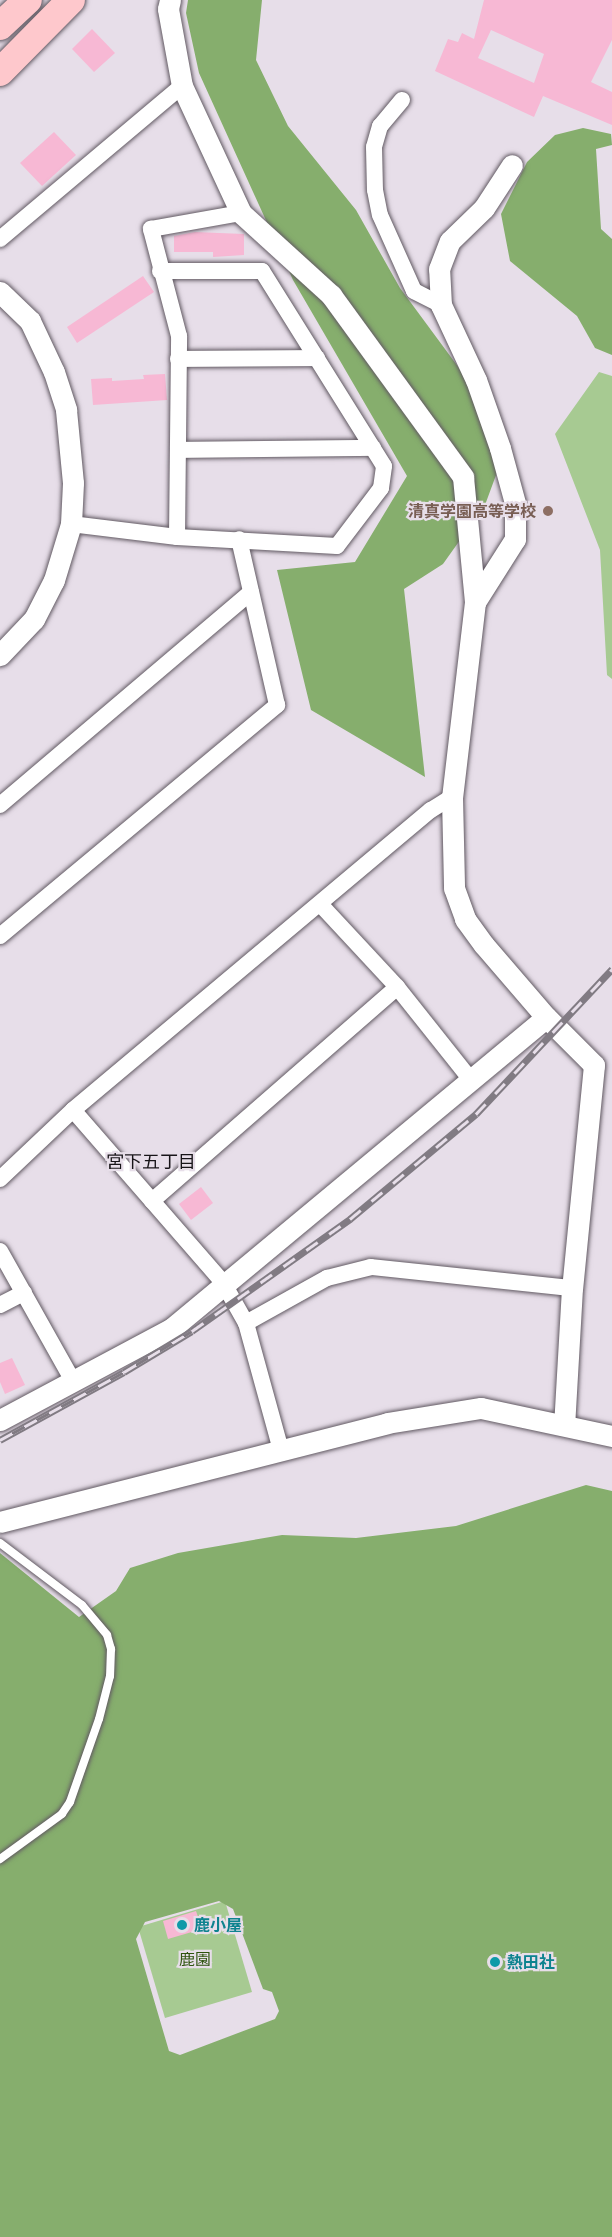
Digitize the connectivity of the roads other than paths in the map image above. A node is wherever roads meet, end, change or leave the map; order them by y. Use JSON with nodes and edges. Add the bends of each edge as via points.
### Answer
{"nodes":[{"id":1,"x":28,"y":0,"type":"edge"},
{"id":2,"x":71,"y":0,"type":"edge"},
{"id":3,"x":170,"y":0,"type":"edge"},
{"id":4,"x":0,"y":26,"type":"edge"},
{"id":5,"x":0,"y":72,"type":"edge"},
{"id":6,"x":182,"y":86,"type":"junction"},
{"id":7,"x":402,"y":100,"type":"dead end"},
{"id":8,"x":512,"y":165,"type":"dead end"},
{"id":9,"x":241,"y":213,"type":"junction"},
{"id":10,"x":0,"y":239,"type":"edge"},
{"id":11,"x":160,"y":271,"type":"junction"},
{"id":12,"x":0,"y":292,"type":"edge"},
{"id":13,"x":441,"y":305,"type":"junction"},
{"id":14,"x":317,"y":358,"type":"junction"},
{"id":15,"x":178,"y":359,"type":"junction"},
{"id":16,"x":373,"y":448,"type":"junction"},
{"id":17,"x":178,"y":450,"type":"junction"},
{"id":18,"x":72,"y":524,"type":"junction"},
{"id":19,"x":177,"y":537,"type":"junction"},
{"id":20,"x":239,"y":539,"type":"junction"},
{"id":21,"x":251,"y":592,"type":"junction"},
{"id":22,"x":475,"y":602,"type":"junction"},
{"id":23,"x":0,"y":655,"type":"edge"},
{"id":24,"x":452,"y":797,"type":"junction"},
{"id":25,"x":0,"y":805,"type":"edge"},
{"id":26,"x":320,"y":904,"type":"junction"},
{"id":27,"x":0,"y":936,"type":"edge"},
{"id":28,"x":396,"y":987,"type":"junction"},
{"id":29,"x":546,"y":1017,"type":"junction"},
{"id":30,"x":471,"y":1080,"type":"junction"},
{"id":31,"x":73,"y":1110,"type":"junction"},
{"id":32,"x":0,"y":1179,"type":"edge"},
{"id":33,"x":152,"y":1201,"type":"junction"},
{"id":34,"x":0,"y":1251,"type":"edge"},
{"id":35,"x":224,"y":1284,"type":"junction"},
{"id":36,"x":572,"y":1288,"type":"junction"},
{"id":37,"x":24,"y":1293,"type":"junction"},
{"id":38,"x":0,"y":1305,"type":"edge"},
{"id":39,"x":246,"y":1323,"type":"junction"},
{"id":40,"x":74,"y":1383,"type":"junction"},
{"id":41,"x":0,"y":1420,"type":"edge"},
{"id":42,"x":564,"y":1425,"type":"junction"},
{"id":43,"x":612,"y":1436,"type":"edge"},
{"id":44,"x":281,"y":1450,"type":"junction"},
{"id":45,"x":0,"y":1522,"type":"edge"},
{"id":46,"x":0,"y":1543,"type":"edge"},
{"id":47,"x":0,"y":1859,"type":"edge"}],
"edges":[{"from":1,"to":4,"type":"highway"},
{"from":2,"to":5,"type":"highway"},
{"from":3,"to":6,"type":"street","via":[[168,9]]},
{"from":6,"to":9,"type":"street"},
{"from":6,"to":10,"type":"street"},
{"from":7,"to":13,"type":"street","via":[[380,126],[374,147],[375,190],[380,215],[414,291]]},
{"from":8,"to":13,"type":"street","via":[[484,208],[450,241],[439,269]]},
{"from":9,"to":11,"type":"street","via":[[151,229]]},
{"from":9,"to":22,"type":"street","via":[[331,295],[463,477]]},
{"from":11,"to":14,"type":"street","via":[[262,270]]},
{"from":11,"to":15,"type":"street","via":[[179,336]]},
{"from":12,"to":18,"type":"street","via":[[30,321],[54,372],[66,410],[73,483]]},
{"from":13,"to":22,"type":"street","via":[[476,380],[514,494],[515,539]]},
{"from":14,"to":15,"type":"street"},
{"from":14,"to":16,"type":"street"},
{"from":15,"to":17,"type":"street"},
{"from":16,"to":17,"type":"street"},
{"from":16,"to":20,"type":"street","via":[[384,466],[381,488],[337,546]]},
{"from":17,"to":19,"type":"street"},
{"from":18,"to":19,"type":"street"},
{"from":18,"to":23,"type":"street","via":[[54,580],[34,619]]},
{"from":19,"to":20,"type":"street"},
{"from":20,"to":21,"type":"street"},
{"from":21,"to":25,"type":"street"},
{"from":21,"to":27,"type":"street","via":[[277,705]]},
{"from":22,"to":24,"type":"street"},
{"from":24,"to":26,"type":"street","via":[[431,810]]},
{"from":24,"to":29,"type":"street","via":[[454,888],[465,919]]},
{"from":26,"to":28,"type":"street"},
{"from":26,"to":31,"type":"street"},
{"from":28,"to":30,"type":"street"},
{"from":28,"to":33,"type":"street"},
{"from":29,"to":30,"type":"street"},
{"from":29,"to":36,"type":"street","via":[[594,1065]]},
{"from":30,"to":35,"type":"street"},
{"from":31,"to":32,"type":"street"},
{"from":31,"to":33,"type":"street"},
{"from":33,"to":35,"type":"street"},
{"from":34,"to":37,"type":"street"},
{"from":35,"to":39,"type":"street"},
{"from":35,"to":40,"type":"street","via":[[172,1328]]},
{"from":36,"to":39,"type":"street","via":[[370,1267],[327,1278]]},
{"from":36,"to":42,"type":"street"},
{"from":37,"to":38,"type":"street"},
{"from":37,"to":40,"type":"street"},
{"from":39,"to":44,"type":"street"},
{"from":40,"to":41,"type":"street"},
{"from":42,"to":43,"type":"street"},
{"from":42,"to":44,"type":"street","via":[[481,1408],[387,1423]]},
{"from":44,"to":45,"type":"street"},
{"from":46,"to":47,"type":"lane","via":[[82,1605],[107,1635],[111,1649],[110,1676],[99,1719],[70,1802],[62,1814]]}]}
